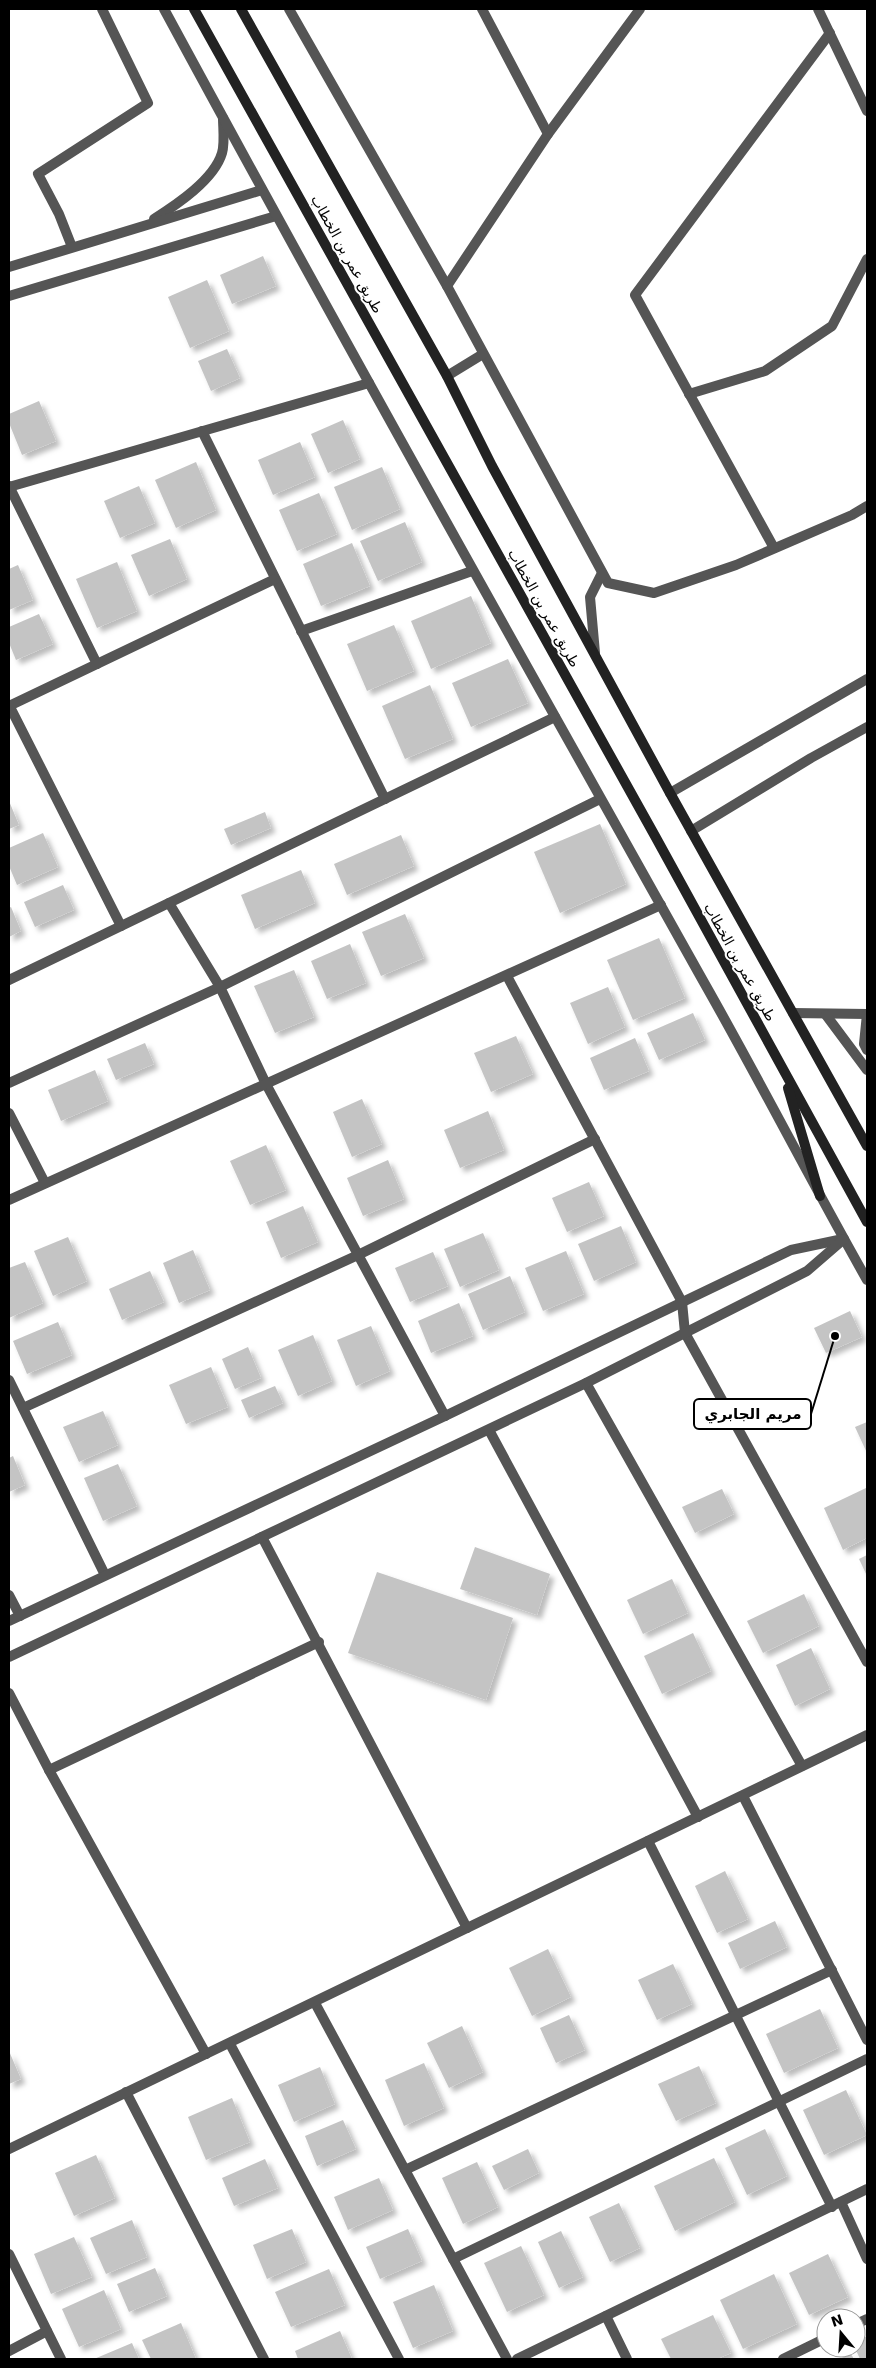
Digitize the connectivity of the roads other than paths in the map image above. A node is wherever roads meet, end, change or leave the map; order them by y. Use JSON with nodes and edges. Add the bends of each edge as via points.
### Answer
{"nodes":[{"id":1,"x":103,"y":9,"type":"edge"},
{"id":2,"x":164,"y":9,"type":"edge"},
{"id":3,"x":194,"y":9,"type":"edge"},
{"id":4,"x":241,"y":9,"type":"edge"},
{"id":5,"x":289,"y":9,"type":"edge"},
{"id":6,"x":482,"y":9,"type":"edge"},
{"id":7,"x":640,"y":9,"type":"edge"},
{"id":8,"x":818,"y":9,"type":"edge"},
{"id":9,"x":830,"y":33,"type":"junction"},
{"id":10,"x":867,"y":111,"type":"edge"},
{"id":11,"x":223,"y":118,"type":"junction"},
{"id":12,"x":548,"y":134,"type":"junction"},
{"id":13,"x":262,"y":190,"type":"junction"},
{"id":14,"x":276,"y":216,"type":"junction"},
{"id":15,"x":145,"y":226,"type":"junction"},
{"id":16,"x":72,"y":247,"type":"junction"},
{"id":17,"x":867,"y":259,"type":"edge"},
{"id":18,"x":9,"y":267,"type":"edge"},
{"id":19,"x":447,"y":286,"type":"junction"},
{"id":20,"x":9,"y":296,"type":"edge"},
{"id":21,"x":484,"y":354,"type":"junction"},
{"id":22,"x":446,"y":376,"type":"junction"},
{"id":23,"x":369,"y":384,"type":"junction"},
{"id":24,"x":689,"y":394,"type":"junction"},
{"id":25,"x":202,"y":431,"type":"junction"},
{"id":26,"x":9,"y":486,"type":"edge"},
{"id":27,"x":867,"y":506,"type":"edge"},
{"id":28,"x":774,"y":548,"type":"junction"},
{"id":29,"x":472,"y":571,"type":"junction"},
{"id":30,"x":602,"y":573,"type":"junction"},
{"id":31,"x":275,"y":580,"type":"junction"},
{"id":32,"x":301,"y":631,"type":"junction"},
{"id":33,"x":595,"y":654,"type":"junction"},
{"id":34,"x":97,"y":664,"type":"junction"},
{"id":35,"x":867,"y":679,"type":"edge"},
{"id":36,"x":9,"y":706,"type":"edge"},
{"id":37,"x":555,"y":717,"type":"junction"},
{"id":38,"x":867,"y":727,"type":"edge"},
{"id":39,"x":670,"y":793,"type":"junction"},
{"id":40,"x":600,"y":799,"type":"junction"},
{"id":41,"x":385,"y":800,"type":"junction"},
{"id":42,"x":691,"y":830,"type":"junction"},
{"id":43,"x":169,"y":903,"type":"junction"},
{"id":44,"x":661,"y":905,"type":"junction"},
{"id":45,"x":121,"y":926,"type":"junction"},
{"id":46,"x":508,"y":976,"type":"junction"},
{"id":47,"x":9,"y":980,"type":"edge"},
{"id":48,"x":220,"y":987,"type":"junction"},
{"id":49,"x":793,"y":1013,"type":"junction"},
{"id":50,"x":867,"y":1014,"type":"edge"},
{"id":51,"x":826,"y":1015,"type":"junction"},
{"id":52,"x":867,"y":1050,"type":"edge"},
{"id":53,"x":782,"y":1067,"type":"junction"},
{"id":54,"x":867,"y":1070,"type":"edge"},
{"id":55,"x":9,"y":1083,"type":"edge"},
{"id":56,"x":266,"y":1084,"type":"junction"},
{"id":57,"x":9,"y":1113,"type":"edge"},
{"id":58,"x":595,"y":1139,"type":"junction"},
{"id":59,"x":867,"y":1146,"type":"edge"},
{"id":60,"x":44,"y":1183,"type":"junction"},
{"id":61,"x":820,"y":1196,"type":"junction"},
{"id":62,"x":9,"y":1200,"type":"edge"},
{"id":63,"x":867,"y":1222,"type":"edge"},
{"id":64,"x":844,"y":1239,"type":"junction"},
{"id":65,"x":358,"y":1255,"type":"junction"},
{"id":66,"x":867,"y":1280,"type":"edge"},
{"id":67,"x":682,"y":1302,"type":"junction"},
{"id":68,"x":685,"y":1333,"type":"junction"},
{"id":69,"x":9,"y":1380,"type":"edge"},
{"id":70,"x":586,"y":1383,"type":"junction"},
{"id":71,"x":23,"y":1408,"type":"junction"},
{"id":72,"x":445,"y":1416,"type":"junction"},
{"id":73,"x":489,"y":1430,"type":"junction"},
{"id":74,"x":262,"y":1537,"type":"junction"},
{"id":75,"x":105,"y":1574,"type":"junction"},
{"id":76,"x":9,"y":1595,"type":"edge"},
{"id":77,"x":20,"y":1616,"type":"junction"},
{"id":78,"x":9,"y":1621,"type":"edge"},
{"id":79,"x":319,"y":1642,"type":"junction"},
{"id":80,"x":9,"y":1657,"type":"edge"},
{"id":81,"x":867,"y":1662,"type":"edge"},
{"id":82,"x":9,"y":1693,"type":"edge"},
{"id":83,"x":867,"y":1735,"type":"edge"},
{"id":84,"x":802,"y":1766,"type":"junction"},
{"id":85,"x":49,"y":1770,"type":"junction"},
{"id":86,"x":743,"y":1796,"type":"junction"},
{"id":87,"x":698,"y":1816,"type":"junction"},
{"id":88,"x":648,"y":1841,"type":"junction"},
{"id":89,"x":467,"y":1928,"type":"junction"},
{"id":90,"x":832,"y":1970,"type":"junction"},
{"id":91,"x":315,"y":2002,"type":"junction"},
{"id":92,"x":735,"y":2014,"type":"junction"},
{"id":93,"x":867,"y":2040,"type":"edge"},
{"id":94,"x":230,"y":2044,"type":"junction"},
{"id":95,"x":206,"y":2054,"type":"junction"},
{"id":96,"x":867,"y":2059,"type":"edge"},
{"id":97,"x":126,"y":2092,"type":"junction"},
{"id":98,"x":778,"y":2100,"type":"junction"},
{"id":99,"x":9,"y":2149,"type":"edge"},
{"id":100,"x":406,"y":2170,"type":"junction"},
{"id":101,"x":867,"y":2189,"type":"edge"},
{"id":102,"x":836,"y":2204,"type":"junction"},
{"id":103,"x":9,"y":2254,"type":"edge"},
{"id":104,"x":453,"y":2259,"type":"junction"},
{"id":105,"x":867,"y":2259,"type":"edge"},
{"id":106,"x":606,"y":2316,"type":"junction"},
{"id":107,"x":47,"y":2331,"type":"junction"},
{"id":108,"x":816,"y":2343,"type":"edge"},
{"id":109,"x":9,"y":2351,"type":"edge"},
{"id":110,"x":61,"y":2359,"type":"edge"},
{"id":111,"x":264,"y":2359,"type":"edge"},
{"id":112,"x":399,"y":2359,"type":"edge"},
{"id":113,"x":507,"y":2359,"type":"edge"},
{"id":114,"x":517,"y":2359,"type":"edge"},
{"id":115,"x":627,"y":2359,"type":"edge"},
{"id":116,"x":783,"y":2359,"type":"edge"}],
"edges":[{"from":1,"to":16,"type":"street","via":[[148,103],[38,174]]},
{"from":2,"to":11,"type":"street"},
{"from":3,"to":53,"type":"main road","name":"طريق عمر بن الخطاب"},
{"from":4,"to":22,"type":"main road","name":"طريق عمر بن الخطاب"},
{"from":5,"to":19,"type":"street"},
{"from":6,"to":12,"type":"street"},
{"from":7,"to":12,"type":"street"},
{"from":8,"to":9,"type":"street"},
{"from":9,"to":10,"type":"street"},
{"from":9,"to":24,"type":"street","via":[[635,295]]},
{"from":11,"to":13,"type":"street"},
{"from":11,"to":15,"type":"street","via":[[222,152],[207,177],[182,201]]},
{"from":12,"to":19,"type":"street"},
{"from":13,"to":14,"type":"street"},
{"from":13,"to":15,"type":"street"},
{"from":14,"to":20,"type":"street"},
{"from":14,"to":23,"type":"street"},
{"from":15,"to":16,"type":"street"},
{"from":16,"to":18,"type":"street"},
{"from":17,"to":24,"type":"street","via":[[832,326],[765,371]]},
{"from":19,"to":21,"type":"street"},
{"from":21,"to":22,"type":"street"},
{"from":21,"to":30,"type":"street"},
{"from":22,"to":33,"type":"main road","name":"طريق عمر بن الخطاب"},
{"from":23,"to":25,"type":"street"},
{"from":23,"to":29,"type":"street"},
{"from":24,"to":28,"type":"street"},
{"from":25,"to":26,"type":"street"},
{"from":25,"to":31,"type":"street"},
{"from":26,"to":34,"type":"street"},
{"from":27,"to":28,"type":"street"},
{"from":28,"to":30,"type":"street","via":[[654,594],[608,583]]},
{"from":29,"to":32,"type":"street"},
{"from":29,"to":37,"type":"street"},
{"from":30,"to":33,"type":"street","via":[[590,597]]},
{"from":31,"to":32,"type":"street"},
{"from":31,"to":34,"type":"street"},
{"from":32,"to":41,"type":"street"},
{"from":33,"to":39,"type":"main road","name":"طريق عمر بن الخطاب"},
{"from":34,"to":36,"type":"street"},
{"from":35,"to":39,"type":"street"},
{"from":36,"to":45,"type":"street"},
{"from":37,"to":40,"type":"street"},
{"from":37,"to":41,"type":"street"},
{"from":38,"to":42,"type":"street"},
{"from":39,"to":42,"type":"main road","name":"طريق عمر بن الخطاب"},
{"from":40,"to":44,"type":"street"},
{"from":40,"to":48,"type":"street"},
{"from":41,"to":43,"type":"street"},
{"from":42,"to":49,"type":"main road","name":"طريق عمر بن الخطاب"},
{"from":43,"to":45,"type":"street"},
{"from":43,"to":48,"type":"street"},
{"from":44,"to":46,"type":"street"},
{"from":44,"to":61,"type":"street"},
{"from":45,"to":47,"type":"street"},
{"from":46,"to":56,"type":"street"},
{"from":46,"to":58,"type":"street"},
{"from":48,"to":55,"type":"street"},
{"from":48,"to":56,"type":"street"},
{"from":49,"to":51,"type":"street"},
{"from":49,"to":59,"type":"main road","name":"طريق عمر بن الخطاب"},
{"from":50,"to":51,"type":"street"},
{"from":50,"to":52,"type":"street","via":[[864,1044]]},
{"from":51,"to":54,"type":"street"},
{"from":53,"to":61,"type":"main road"},
{"from":53,"to":63,"type":"main road","name":"طريق عمر بن الخطاب"},
{"from":56,"to":60,"type":"street"},
{"from":56,"to":65,"type":"street"},
{"from":57,"to":60,"type":"street"},
{"from":58,"to":65,"type":"street"},
{"from":58,"to":67,"type":"street"},
{"from":60,"to":62,"type":"street"},
{"from":61,"to":64,"type":"street"},
{"from":64,"to":66,"type":"street"},
{"from":64,"to":67,"type":"street","via":[[791,1250]]},
{"from":64,"to":68,"type":"street","via":[[807,1272]]},
{"from":65,"to":71,"type":"street"},
{"from":65,"to":72,"type":"street"},
{"from":67,"to":68,"type":"street"},
{"from":67,"to":72,"type":"street"},
{"from":68,"to":70,"type":"street"},
{"from":68,"to":81,"type":"street"},
{"from":69,"to":71,"type":"street"},
{"from":70,"to":73,"type":"street"},
{"from":70,"to":84,"type":"street"},
{"from":71,"to":75,"type":"street"},
{"from":72,"to":75,"type":"street"},
{"from":73,"to":74,"type":"street"},
{"from":73,"to":87,"type":"street"},
{"from":74,"to":79,"type":"street"},
{"from":74,"to":80,"type":"street"},
{"from":75,"to":77,"type":"street"},
{"from":76,"to":77,"type":"street"},
{"from":77,"to":78,"type":"street"},
{"from":79,"to":85,"type":"street"},
{"from":79,"to":89,"type":"street"},
{"from":82,"to":85,"type":"street"},
{"from":83,"to":84,"type":"street"},
{"from":84,"to":86,"type":"street"},
{"from":85,"to":95,"type":"street"},
{"from":86,"to":87,"type":"street"},
{"from":86,"to":90,"type":"street"},
{"from":87,"to":88,"type":"street"},
{"from":88,"to":89,"type":"street"},
{"from":88,"to":92,"type":"street"},
{"from":89,"to":91,"type":"street"},
{"from":90,"to":92,"type":"street"},
{"from":90,"to":93,"type":"street"},
{"from":91,"to":94,"type":"street"},
{"from":91,"to":100,"type":"street"},
{"from":92,"to":98,"type":"street"},
{"from":92,"to":100,"type":"street"},
{"from":94,"to":95,"type":"street"},
{"from":94,"to":112,"type":"street"},
{"from":95,"to":97,"type":"street"},
{"from":96,"to":98,"type":"street"},
{"from":97,"to":99,"type":"street"},
{"from":97,"to":111,"type":"street"},
{"from":98,"to":102,"type":"street"},
{"from":98,"to":104,"type":"street"},
{"from":100,"to":104,"type":"street"},
{"from":101,"to":102,"type":"street"},
{"from":102,"to":105,"type":"street"},
{"from":102,"to":106,"type":"street"},
{"from":103,"to":107,"type":"street"},
{"from":104,"to":113,"type":"street"},
{"from":106,"to":114,"type":"street"},
{"from":106,"to":115,"type":"street"},
{"from":107,"to":109,"type":"street"},
{"from":107,"to":110,"type":"street"},
{"from":108,"to":116,"type":"street"}]}
